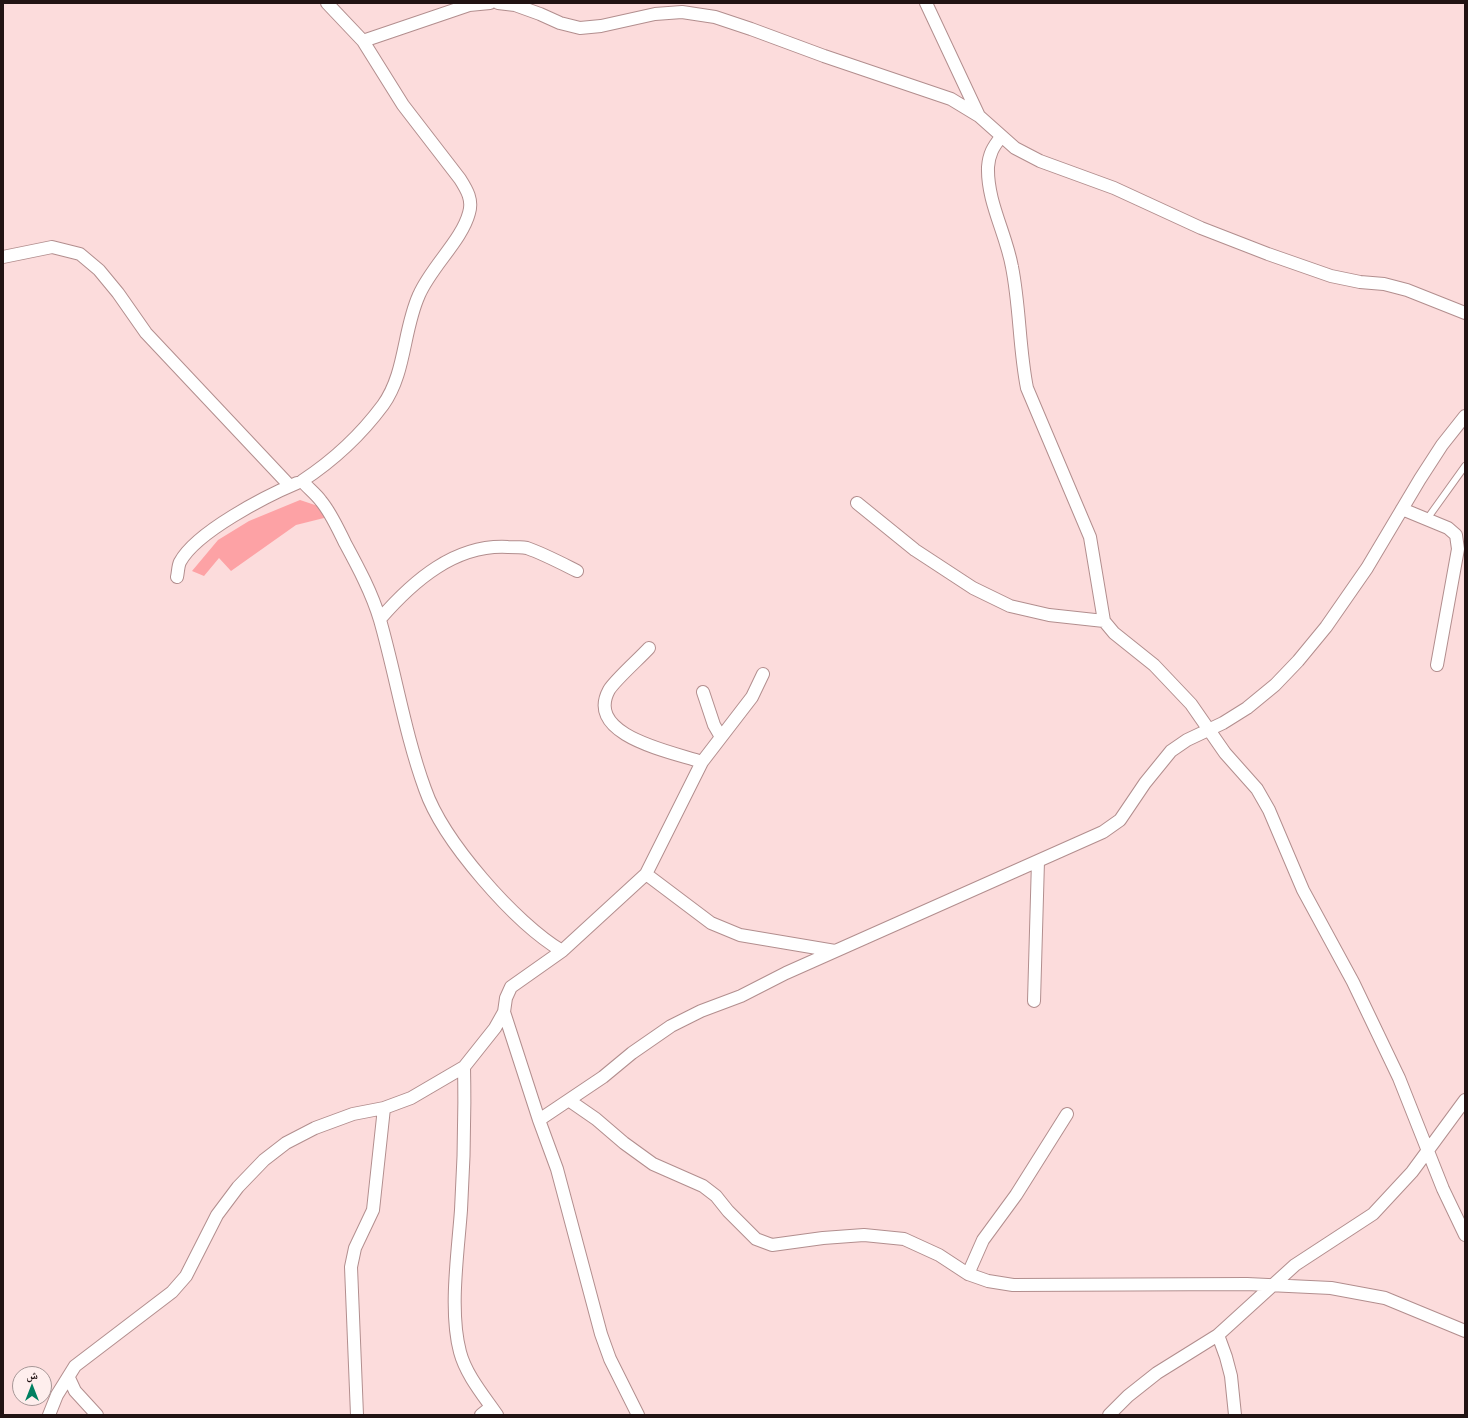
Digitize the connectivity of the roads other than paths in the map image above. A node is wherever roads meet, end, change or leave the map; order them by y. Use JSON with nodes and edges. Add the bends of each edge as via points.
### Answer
{"nodes":[{"id":1,"x":327,"y":3,"type":"edge"},
{"id":2,"x":490,"y":3,"type":"edge"},
{"id":3,"x":498,"y":3,"type":"edge"},
{"id":4,"x":926,"y":3,"type":"edge"},
{"id":5,"x":469,"y":4,"type":"edge"},
{"id":6,"x":362,"y":42,"type":"junction"},
{"id":7,"x":979,"y":116,"type":"junction"},
{"id":8,"x":1001,"y":137,"type":"junction"},
{"id":9,"x":3,"y":257,"type":"edge"},
{"id":10,"x":1465,"y":313,"type":"edge"},
{"id":11,"x":1465,"y":416,"type":"edge"},
{"id":12,"x":1465,"y":466,"type":"edge"},
{"id":13,"x":302,"y":481,"type":"junction"},
{"id":14,"x":290,"y":486,"type":"junction"},
{"id":15,"x":857,"y":503,"type":"dead end"},
{"id":16,"x":1402,"y":509,"type":"junction"},
{"id":17,"x":1427,"y":519,"type":"junction"},
{"id":18,"x":577,"y":571,"type":"dead end"},
{"id":19,"x":177,"y":577,"type":"dead end"},
{"id":20,"x":380,"y":619,"type":"junction"},
{"id":21,"x":1104,"y":621,"type":"junction"},
{"id":22,"x":649,"y":648,"type":"dead end"},
{"id":23,"x":1437,"y":665,"type":"dead end"},
{"id":24,"x":763,"y":674,"type":"dead end"},
{"id":25,"x":703,"y":692,"type":"dead end"},
{"id":26,"x":1208,"y":730,"type":"junction"},
{"id":27,"x":721,"y":737,"type":"junction"},
{"id":28,"x":702,"y":762,"type":"junction"},
{"id":29,"x":1038,"y":861,"type":"junction"},
{"id":30,"x":646,"y":874,"type":"junction"},
{"id":31,"x":562,"y":951,"type":"junction"},
{"id":32,"x":835,"y":951,"type":"junction"},
{"id":33,"x":1034,"y":1001,"type":"dead end"},
{"id":34,"x":504,"y":1012,"type":"junction"},
{"id":35,"x":464,"y":1067,"type":"junction"},
{"id":36,"x":1465,"y":1100,"type":"edge"},
{"id":37,"x":570,"y":1101,"type":"junction"},
{"id":38,"x":384,"y":1108,"type":"junction"},
{"id":39,"x":1067,"y":1114,"type":"dead end"},
{"id":40,"x":539,"y":1120,"type":"junction"},
{"id":41,"x":1429,"y":1150,"type":"junction"},
{"id":42,"x":1465,"y":1235,"type":"edge"},
{"id":43,"x":968,"y":1274,"type":"junction"},
{"id":44,"x":1272,"y":1286,"type":"junction"},
{"id":45,"x":1465,"y":1331,"type":"edge"},
{"id":46,"x":1218,"y":1335,"type":"junction"},
{"id":47,"x":69,"y":1378,"type":"junction"},
{"id":48,"x":494,"y":1411,"type":"edge"},
{"id":49,"x":49,"y":1415,"type":"edge"},
{"id":50,"x":97,"y":1415,"type":"edge"},
{"id":51,"x":356,"y":1415,"type":"edge"},
{"id":52,"x":481,"y":1415,"type":"edge"},
{"id":53,"x":638,"y":1415,"type":"edge"},
{"id":54,"x":1109,"y":1415,"type":"edge"},
{"id":55,"x":1235,"y":1415,"type":"edge"}],
"edges":[{"from":1,"to":6,"type":"street"},
{"from":2,"to":5,"type":"street"},
{"from":3,"to":7,"type":"street","via":[[515,4],[560,23],[580,28],[655,14],[682,12],[715,17],[950,99]]},
{"from":4,"to":7,"type":"street"},
{"from":5,"to":6,"type":"street"},
{"from":6,"to":13,"type":"street","via":[[403,104],[460,179],[471,203],[465,226],[432,270],[418,296],[400,369],[384,403],[358,435],[332,461]]},
{"from":7,"to":8,"type":"street"},
{"from":8,"to":10,"type":"street","via":[[1015,148],[1040,161],[1114,188],[1201,228],[1268,254],[1330,276],[1406,290]]},
{"from":8,"to":21,"type":"street","via":[[989,152],[990,192],[1013,269],[1026,382],[1090,537]]},
{"from":9,"to":14,"type":"street","via":[[52,247],[80,254],[99,270],[146,333]]},
{"from":11,"to":16,"type":"street","via":[[1442,445]]},
{"from":12,"to":17,"type":"lane"},
{"from":13,"to":14,"type":"street"},
{"from":13,"to":20,"type":"street","via":[[322,501],[352,557]]},
{"from":14,"to":19,"type":"street","via":[[231,517],[211,531],[180,562]]},
{"from":15,"to":21,"type":"street","via":[[915,550],[973,588],[1010,606],[1049,615]]},
{"from":16,"to":17,"type":"street"},
{"from":16,"to":26,"type":"street","via":[[1367,568],[1326,627],[1298,661],[1247,708]]},
{"from":17,"to":23,"type":"street","via":[[1456,534],[1458,549]]},
{"from":18,"to":20,"type":"street","via":[[525,548],[497,546],[474,550],[425,575],[397,599]]},
{"from":20,"to":31,"type":"street","via":[[425,791],[443,827],[500,899],[544,940]]},
{"from":21,"to":26,"type":"street","via":[[1114,633],[1154,665],[1191,704]]},
{"from":22,"to":28,"type":"street","via":[[609,690],[604,708],[610,723],[624,734],[645,743]]},
{"from":24,"to":27,"type":"street","via":[[752,697]]},
{"from":25,"to":27,"type":"street","via":[[714,725]]},
{"from":26,"to":29,"type":"street","via":[[1171,751],[1120,820],[1103,832]]},
{"from":26,"to":41,"type":"street","via":[[1257,789],[1269,810],[1303,890],[1353,982],[1399,1078]]},
{"from":27,"to":28,"type":"street"},
{"from":28,"to":30,"type":"street"},
{"from":29,"to":32,"type":"street"},
{"from":29,"to":33,"type":"street"},
{"from":30,"to":31,"type":"street"},
{"from":30,"to":32,"type":"street","via":[[711,922],[740,935]]},
{"from":31,"to":34,"type":"street","via":[[511,987]]},
{"from":32,"to":37,"type":"street","via":[[671,1026]]},
{"from":34,"to":35,"type":"street","via":[[495,1028]]},
{"from":34,"to":40,"type":"street"},
{"from":35,"to":38,"type":"street","via":[[411,1098]]},
{"from":35,"to":48,"type":"street","via":[[465,1149],[456,1334],[461,1354],[472,1378]]},
{"from":36,"to":41,"type":"street"},
{"from":37,"to":40,"type":"street"},
{"from":37,"to":43,"type":"street","via":[[653,1164],[703,1186],[716,1196],[756,1239],[772,1245],[864,1235],[904,1239],[939,1255]]},
{"from":38,"to":47,"type":"street","via":[[353,1114],[315,1128],[286,1143],[264,1160],[238,1187],[217,1215],[186,1276],[172,1292],[75,1366]]},
{"from":38,"to":51,"type":"street","via":[[373,1210],[355,1248],[351,1267]]},
{"from":39,"to":43,"type":"street","via":[[1016,1195],[983,1240]]},
{"from":40,"to":53,"type":"street","via":[[557,1169],[601,1334],[616,1372]]},
{"from":41,"to":42,"type":"street","via":[[1443,1189]]},
{"from":41,"to":44,"type":"street","via":[[1373,1214],[1295,1265]]},
{"from":43,"to":44,"type":"street","via":[[988,1281],[1013,1285]]},
{"from":44,"to":45,"type":"street","via":[[1331,1288],[1385,1298]]},
{"from":44,"to":46,"type":"street"},
{"from":46,"to":54,"type":"street","via":[[1157,1373]]},
{"from":46,"to":55,"type":"street","via":[[1231,1376]]},
{"from":47,"to":49,"type":"street","via":[[57,1395]]},
{"from":47,"to":50,"type":"street","via":[[75,1391]]},
{"from":48,"to":52,"type":"street"}]}
